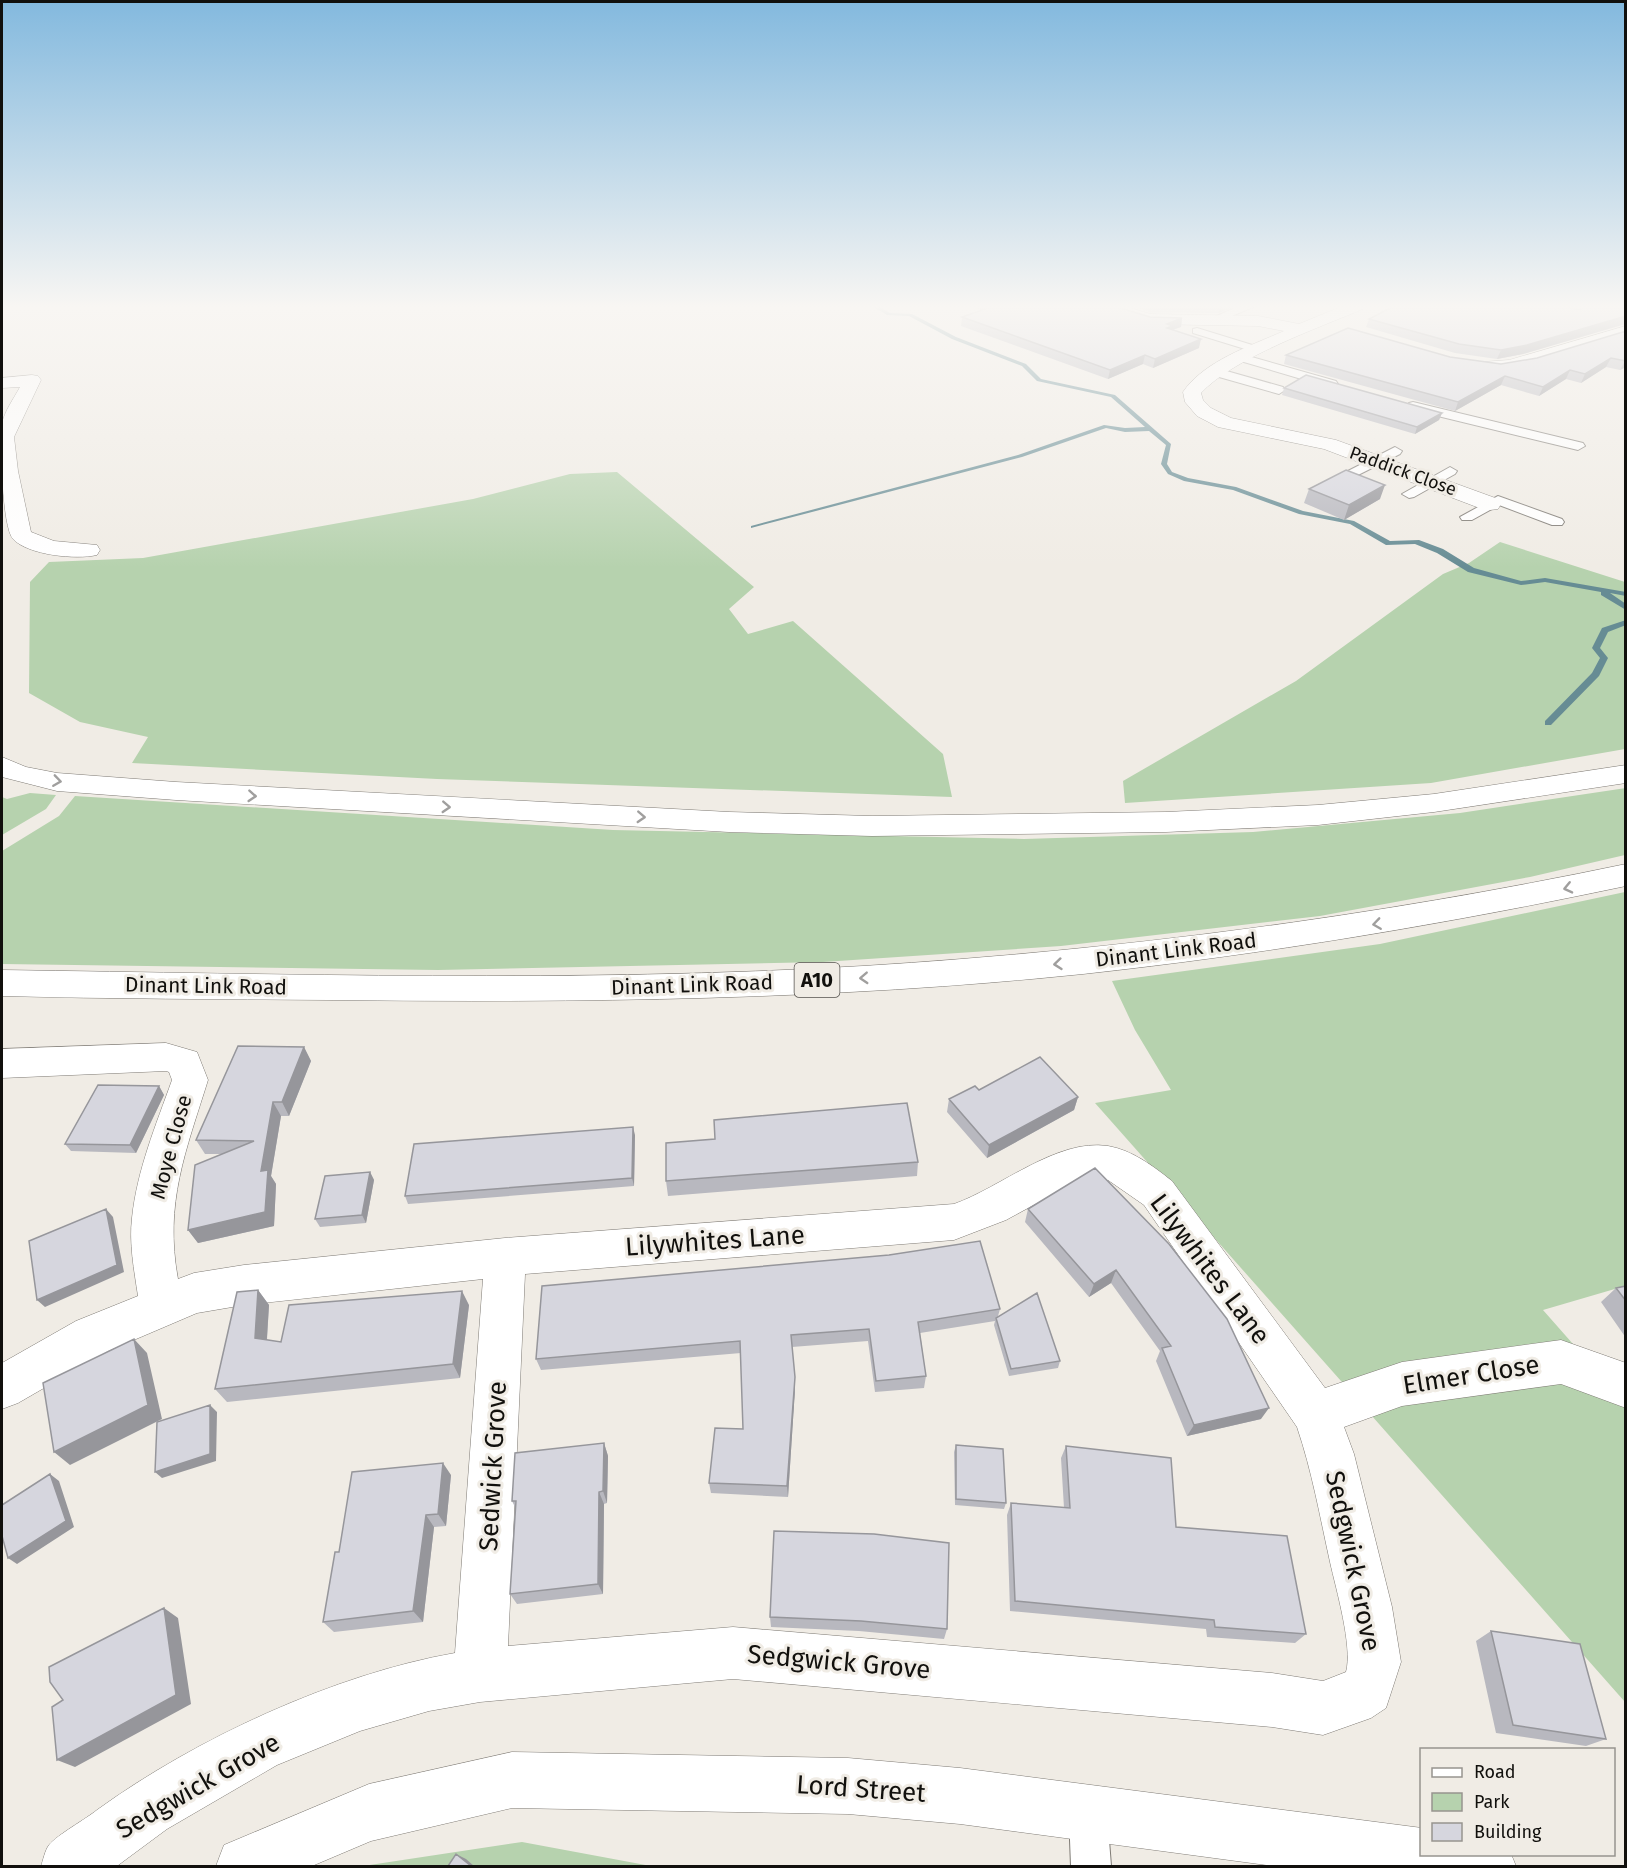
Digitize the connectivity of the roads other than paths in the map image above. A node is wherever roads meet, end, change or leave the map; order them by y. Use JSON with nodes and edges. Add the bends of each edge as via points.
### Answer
{"nodes":[{"id":1,"x":25,"y":393,"type":"edge"},
{"id":2,"x":1193,"y":393,"type":"edge"},
{"id":3,"x":1398,"y":402,"type":"edge"},
{"id":4,"x":3,"y":437,"type":"edge"},
{"id":5,"x":1578,"y":446,"type":"dead end"},
{"id":6,"x":1395,"y":451,"type":"dead end"},
{"id":7,"x":1376,"y":461,"type":"junction"},
{"id":8,"x":1450,"y":471,"type":"dead end"},
{"id":9,"x":5,"y":472,"type":"edge"},
{"id":10,"x":1353,"y":472,"type":"edge"},
{"id":11,"x":1431,"y":482,"type":"junction"},
{"id":12,"x":1409,"y":494,"type":"dead end"},
{"id":13,"x":1490,"y":504,"type":"junction"},
{"id":14,"x":1467,"y":517,"type":"dead end"},
{"id":15,"x":1557,"y":522,"type":"dead end"},
{"id":16,"x":89,"y":550,"type":"dead end"},
{"id":17,"x":2,"y":766,"type":"edge"},
{"id":18,"x":1626,"y":774,"type":"edge"},
{"id":19,"x":1626,"y":875,"type":"edge"},
{"id":20,"x":2,"y":982,"type":"edge"},
{"id":21,"x":2,"y":1063,"type":"edge"},
{"id":22,"x":505,"y":1257,"type":"junction"},
{"id":23,"x":161,"y":1308,"type":"junction"},
{"id":24,"x":1626,"y":1386,"type":"edge"},
{"id":25,"x":2,"y":1387,"type":"edge"},
{"id":26,"x":1316,"y":1414,"type":"junction"},
{"id":27,"x":480,"y":1675,"type":"junction"},
{"id":28,"x":1089,"y":1840,"type":"edge"},
{"id":29,"x":70,"y":1866,"type":"edge"},
{"id":30,"x":245,"y":1866,"type":"edge"},
{"id":31,"x":1486,"y":1866,"type":"edge"}],
"edges":[{"from":1,"to":4,"type":"street"},
{"from":2,"to":7,"type":"street","name":"Paddick Close","via":[[1199,407],[1212,417],[1243,428],[1329,444]]},
{"from":3,"to":5,"type":"lane"},
{"from":4,"to":9,"type":"street"},
{"from":6,"to":7,"type":"lane"},
{"from":7,"to":10,"type":"lane"},
{"from":7,"to":11,"type":"street","name":"Paddick Close"},
{"from":8,"to":11,"type":"lane"},
{"from":9,"to":16,"type":"street","via":[[21,535],[57,550]]},
{"from":11,"to":12,"type":"lane"},
{"from":11,"to":13,"type":"street","name":"Paddick Close"},
{"from":13,"to":14,"type":"lane"},
{"from":13,"to":15,"type":"lane","via":[[1498,500]]},
{"from":17,"to":18,"type":"street","one_way":true,"via":[[18,774],[57,782],[176,791],[729,822],[872,826],[1154,823],[1317,816]]},
{"from":19,"to":20,"type":"street","name":"Dinant Link Road","number":"A10","one_way":true,"via":[[1475,907],[1232,945],[901,976],[520,989]]},
{"from":21,"to":23,"type":"street","name":"Moye Close","via":[[166,1057],[184,1062],[190,1080],[161,1167],[152,1219]]},
{"from":22,"to":23,"type":"street","name":"Lilywhites Lane","via":[[244,1285],[194,1293]]},
{"from":22,"to":26,"type":"street","name":"Lilywhites Lane","via":[[954,1222],[997,1205],[1071,1166],[1110,1163],[1158,1193]]},
{"from":22,"to":27,"type":"street","name":"Sedwick Grove"},
{"from":23,"to":25,"type":"street","name":"Lilywhites Lane","via":[[92,1336]]},
{"from":24,"to":26,"type":"street","name":"Elmer Close","via":[[1561,1362],[1401,1384]]},
{"from":26,"to":27,"type":"street","name":"Sedgwick Grove","via":[[1330,1454],[1375,1662],[1367,1689],[1352,1699],[1323,1708],[1272,1700],[733,1653]]},
{"from":27,"to":29,"type":"street","name":"Sedgwick Grove","via":[[429,1684],[360,1704],[258,1745],[147,1809]]},
{"from":28,"to":30,"type":"street","name":"Lord Street","via":[[960,1796],[848,1786],[512,1780],[369,1813]]},
{"from":28,"to":31,"type":"street","name":"Lord Street"}]}
